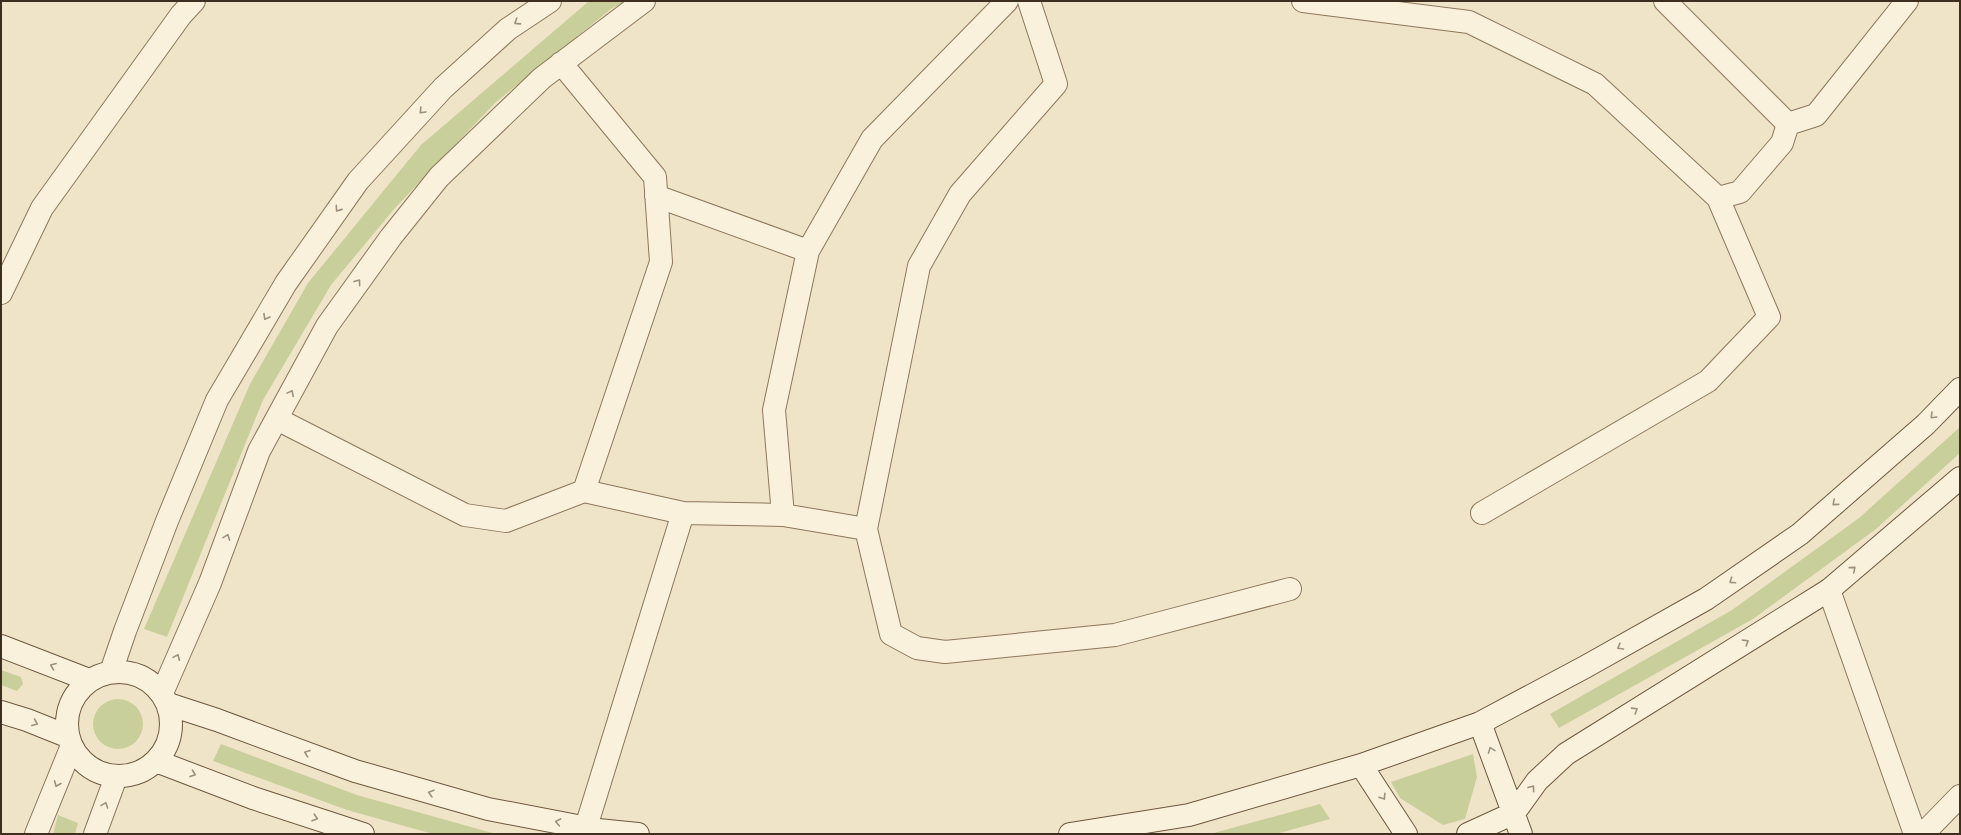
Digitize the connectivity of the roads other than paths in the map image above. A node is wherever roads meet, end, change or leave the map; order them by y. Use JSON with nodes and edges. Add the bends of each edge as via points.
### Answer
{"nodes":[{"id":1,"x":194,"y":1,"type":"edge"},
{"id":2,"x":550,"y":1,"type":"edge"},
{"id":3,"x":644,"y":1,"type":"edge"},
{"id":4,"x":1007,"y":1,"type":"edge"},
{"id":5,"x":1029,"y":1,"type":"edge"},
{"id":6,"x":1303,"y":1,"type":"edge"},
{"id":7,"x":1665,"y":1,"type":"edge"},
{"id":8,"x":1907,"y":1,"type":"edge"},
{"id":9,"x":561,"y":63,"type":"junction"},
{"id":10,"x":1788,"y":124,"type":"junction"},
{"id":11,"x":656,"y":196,"type":"junction"},
{"id":12,"x":1718,"y":198,"type":"junction"},
{"id":13,"x":808,"y":251,"type":"junction"},
{"id":14,"x":1,"y":293,"type":"edge"},
{"id":15,"x":1960,"y":389,"type":"edge"},
{"id":16,"x":276,"y":419,"type":"junction"},
{"id":17,"x":1960,"y":478,"type":"edge"},
{"id":18,"x":584,"y":491,"type":"junction"},
{"id":19,"x":683,"y":512,"type":"junction"},
{"id":20,"x":1482,"y":512,"type":"dead end"},
{"id":21,"x":783,"y":514,"type":"junction"},
{"id":22,"x":866,"y":529,"type":"junction"},
{"id":23,"x":1290,"y":589,"type":"dead end"},
{"id":24,"x":1829,"y":590,"type":"junction"},
{"id":25,"x":1,"y":646,"type":"edge"},
{"id":26,"x":111,"y":672,"type":"junction"},
{"id":27,"x":89,"y":680,"type":"junction"},
{"id":28,"x":165,"y":699,"type":"junction"},
{"id":29,"x":1,"y":712,"type":"edge"},
{"id":30,"x":1480,"y":722,"type":"junction"},
{"id":31,"x":69,"y":742,"type":"junction"},
{"id":32,"x":156,"y":761,"type":"junction"},
{"id":33,"x":1361,"y":765,"type":"junction"},
{"id":34,"x":116,"y":777,"type":"junction"},
{"id":35,"x":1960,"y":796,"type":"edge"},
{"id":36,"x":1514,"y":812,"type":"junction"},
{"id":37,"x":586,"y":827,"type":"junction"},
{"id":38,"x":36,"y":834,"type":"edge"},
{"id":39,"x":95,"y":834,"type":"edge"},
{"id":40,"x":363,"y":834,"type":"edge"},
{"id":41,"x":638,"y":834,"type":"edge"},
{"id":42,"x":1070,"y":834,"type":"edge"},
{"id":43,"x":1406,"y":834,"type":"edge"},
{"id":44,"x":1468,"y":834,"type":"edge"},
{"id":45,"x":1522,"y":834,"type":"edge"},
{"id":46,"x":1915,"y":834,"type":"edge"},
{"id":47,"x":1923,"y":834,"type":"edge"}],
"edges":[{"from":1,"to":14,"type":"street","via":[[181,15],[42,208]]},
{"from":2,"to":26,"type":"street","one_way":true,"via":[[508,29],[443,88],[358,181],[286,283],[217,400],[161,536]]},
{"from":3,"to":9,"type":"street"},
{"from":4,"to":13,"type":"street","via":[[872,139]]},
{"from":5,"to":22,"type":"street","via":[[1056,84],[960,194],[919,266]]},
{"from":6,"to":12,"type":"street","via":[[1469,22],[1594,84]]},
{"from":7,"to":10,"type":"street"},
{"from":8,"to":10,"type":"street","via":[[1816,115]]},
{"from":9,"to":11,"type":"street","via":[[655,177]]},
{"from":16,"to":9,"type":"street","one_way":true,"via":[[327,326],[391,237],[439,177],[542,78]]},
{"from":10,"to":12,"type":"street","via":[[1782,143],[1740,192]]},
{"from":11,"to":13,"type":"street"},
{"from":11,"to":18,"type":"street","via":[[661,262]]},
{"from":12,"to":20,"type":"street","via":[[1769,317],[1708,381]]},
{"from":13,"to":21,"type":"street","via":[[774,410]]},
{"from":15,"to":30,"type":"street","one_way":true,"via":[[1926,424],[1800,534],[1706,599]]},
{"from":16,"to":18,"type":"street","via":[[465,514],[506,521]]},
{"from":28,"to":16,"type":"street","one_way":true,"via":[[259,451]]},
{"from":24,"to":17,"type":"street","one_way":true},
{"from":18,"to":19,"type":"street"},
{"from":19,"to":21,"type":"street"},
{"from":19,"to":37,"type":"street"},
{"from":21,"to":22,"type":"street"},
{"from":22,"to":23,"type":"street","via":[[891,634],[917,648],[945,652],[1115,636]]},
{"from":36,"to":24,"type":"street","one_way":true,"via":[[1537,781],[1566,754]]},
{"from":24,"to":46,"type":"street"},
{"from":27,"to":25,"type":"street","one_way":true},
{"from":26,"to":27,"type":"street"},
{"from":26,"to":28,"type":"street","via":[[130,672],[148,680]]},
{"from":27,"to":31,"type":"street","via":[[78,691],[70,705],[66,721]]},
{"from":28,"to":32,"type":"street","via":[[172,724],[168,745]]},
{"from":37,"to":28,"type":"street","one_way":true,"via":[[488,809],[355,771]]},
{"from":29,"to":31,"type":"street","one_way":true,"via":[[27,720]]},
{"from":30,"to":33,"type":"street"},
{"from":36,"to":30,"type":"street","one_way":true},
{"from":31,"to":34,"type":"street","via":[[82,762],[98,773]]},
{"from":31,"to":38,"type":"street","one_way":true},
{"from":32,"to":34,"type":"street","via":[[138,774]]},
{"from":32,"to":40,"type":"street","one_way":true,"via":[[254,798]]},
{"from":33,"to":42,"type":"street","via":[[1189,815]]},
{"from":33,"to":43,"type":"street","one_way":true},
{"from":39,"to":34,"type":"street","one_way":true},
{"from":35,"to":47,"type":"street"},
{"from":36,"to":44,"type":"street"},
{"from":36,"to":45,"type":"street"},
{"from":37,"to":41,"type":"street"}]}
